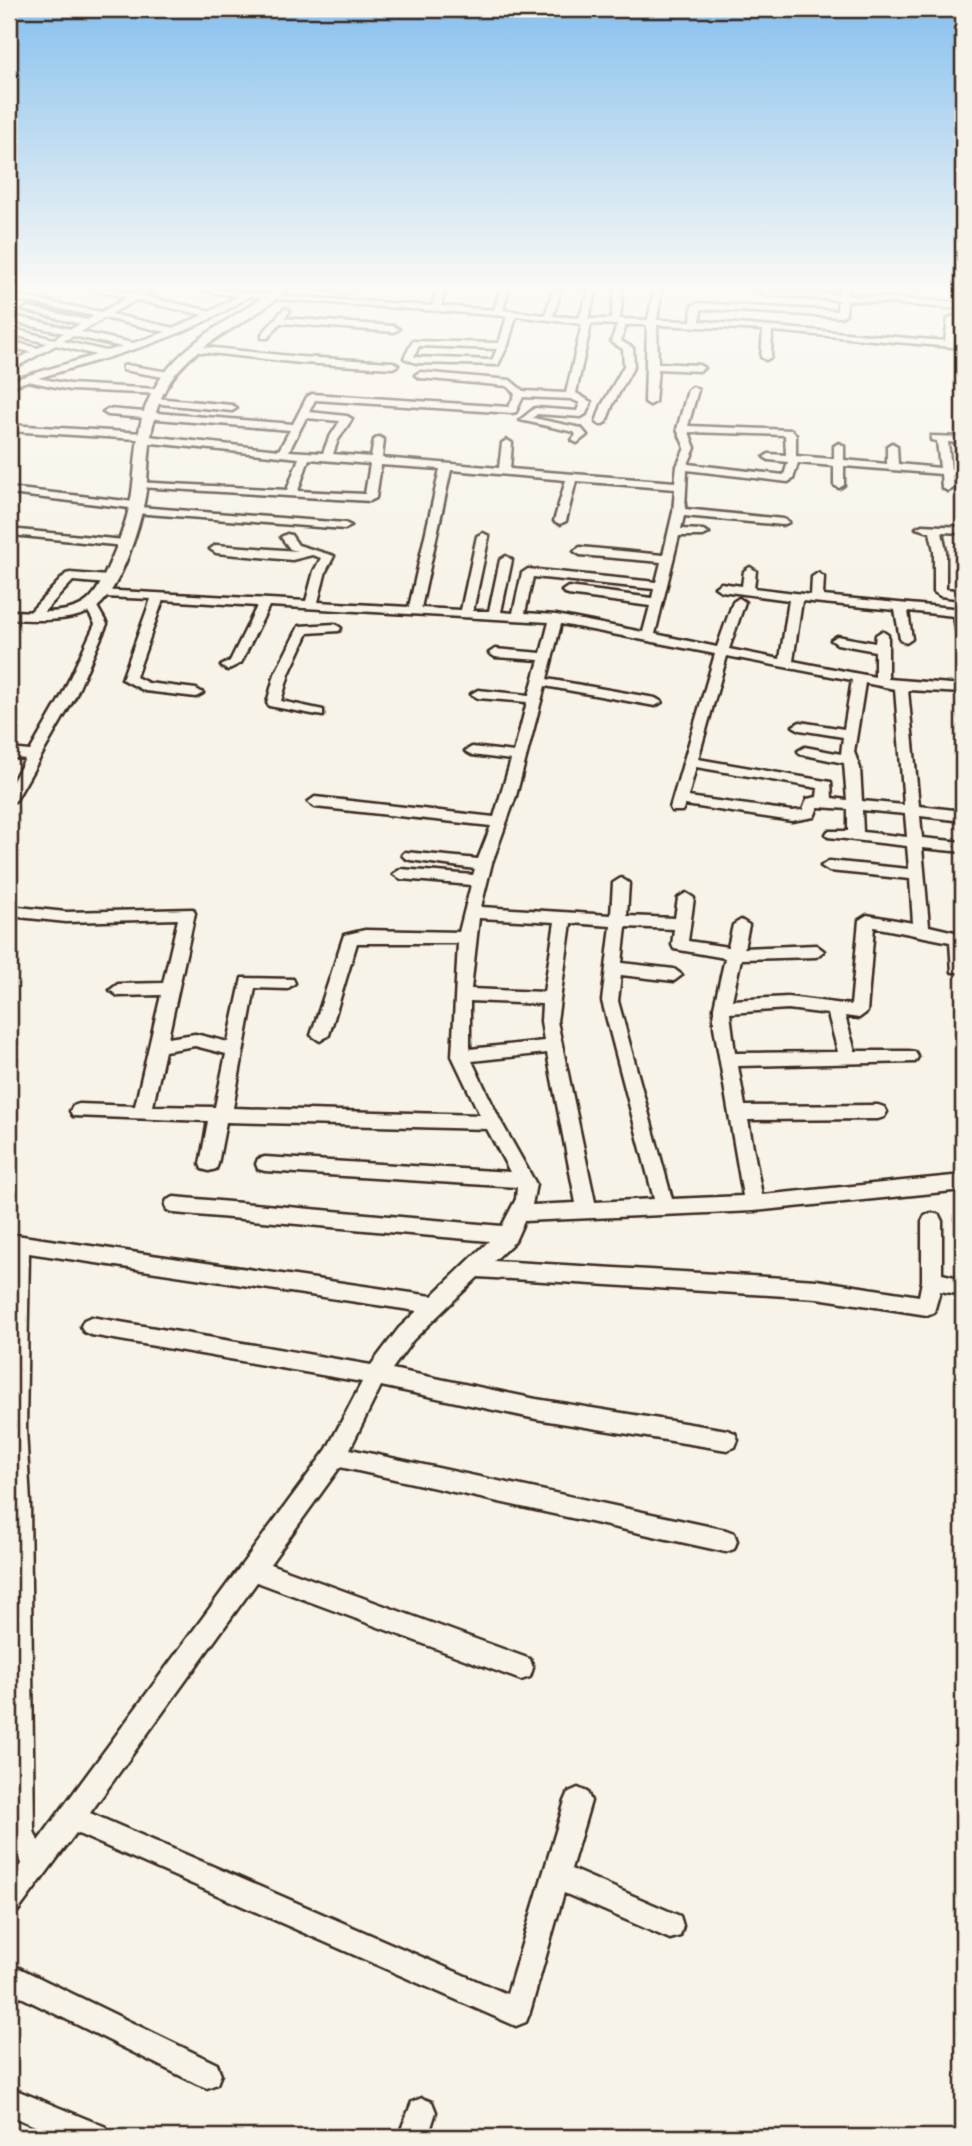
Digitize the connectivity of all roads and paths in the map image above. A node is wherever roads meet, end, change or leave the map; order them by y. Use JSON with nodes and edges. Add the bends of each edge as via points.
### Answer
{"nodes":[{"id":1,"x":85,"y":388,"type":"edge"},
{"id":2,"x":161,"y":388,"type":"edge"},
{"id":3,"x":515,"y":388,"type":"edge"},
{"id":4,"x":571,"y":388,"type":"edge"},
{"id":5,"x":617,"y":388,"type":"edge"},
{"id":6,"x":651,"y":388,"type":"edge"},
{"id":7,"x":693,"y":390,"type":"dead end"},
{"id":8,"x":520,"y":394,"type":"junction"},
{"id":9,"x":570,"y":394,"type":"junction"},
{"id":10,"x":156,"y":397,"type":"junction"},
{"id":11,"x":650,"y":402,"type":"dead end"},
{"id":12,"x":232,"y":408,"type":"dead end"},
{"id":13,"x":108,"y":412,"type":"dead end"},
{"id":14,"x":150,"y":414,"type":"junction"},
{"id":15,"x":303,"y":415,"type":"junction"},
{"id":16,"x":601,"y":422,"type":"dead end"},
{"id":17,"x":297,"y":427,"type":"junction"},
{"id":18,"x":9,"y":428,"type":"edge"},
{"id":19,"x":22,"y":429,"type":"junction"},
{"id":20,"x":682,"y":429,"type":"junction"},
{"id":21,"x":143,"y":438,"type":"junction"},
{"id":22,"x":379,"y":440,"type":"dead end"},
{"id":23,"x":578,"y":440,"type":"dead end"},
{"id":24,"x":963,"y":440,"type":"edge"},
{"id":25,"x":9,"y":441,"type":"edge"},
{"id":26,"x":506,"y":443,"type":"dead end"},
{"id":27,"x":839,"y":446,"type":"dead end"},
{"id":28,"x":892,"y":446,"type":"dead end"},
{"id":29,"x":283,"y":453,"type":"junction"},
{"id":30,"x":305,"y":456,"type":"junction"},
{"id":31,"x":327,"y":457,"type":"junction"},
{"id":32,"x":769,"y":457,"type":"dead end"},
{"id":33,"x":792,"y":459,"type":"junction"},
{"id":34,"x":838,"y":463,"type":"junction"},
{"id":35,"x":374,"y":466,"type":"junction"},
{"id":36,"x":682,"y":466,"type":"junction"},
{"id":37,"x":446,"y":467,"type":"junction"},
{"id":38,"x":892,"y":467,"type":"junction"},
{"id":39,"x":504,"y":471,"type":"junction"},
{"id":40,"x":946,"y":471,"type":"junction"},
{"id":41,"x":963,"y":473,"type":"edge"},
{"id":42,"x":405,"y":475,"type":"dead end"},
{"id":43,"x":572,"y":477,"type":"junction"},
{"id":44,"x":596,"y":481,"type":"dead end"},
{"id":45,"x":139,"y":484,"type":"junction"},
{"id":46,"x":839,"y":485,"type":"dead end"},
{"id":47,"x":680,"y":486,"type":"junction"},
{"id":48,"x":948,"y":488,"type":"dead end"},
{"id":49,"x":10,"y":491,"type":"edge"},
{"id":50,"x":568,"y":493,"type":"junction"},
{"id":51,"x":291,"y":494,"type":"junction"},
{"id":52,"x":135,"y":508,"type":"junction"},
{"id":53,"x":679,"y":512,"type":"junction"},
{"id":54,"x":560,"y":522,"type":"dead end"},
{"id":55,"x":783,"y":522,"type":"dead end"},
{"id":56,"x":345,"y":526,"type":"dead end"},
{"id":57,"x":963,"y":530,"type":"edge"},
{"id":58,"x":12,"y":532,"type":"dead end"},
{"id":59,"x":673,"y":532,"type":"junction"},
{"id":60,"x":703,"y":533,"type":"dead end"},
{"id":61,"x":483,"y":536,"type":"dead end"},
{"id":62,"x":287,"y":537,"type":"dead end"},
{"id":63,"x":124,"y":543,"type":"junction"},
{"id":64,"x":216,"y":549,"type":"dead end"},
{"id":65,"x":580,"y":551,"type":"dead end"},
{"id":66,"x":315,"y":552,"type":"junction"},
{"id":67,"x":666,"y":559,"type":"junction"},
{"id":68,"x":506,"y":560,"type":"dead end"},
{"id":69,"x":750,"y":571,"type":"dead end"},
{"id":70,"x":818,"y":577,"type":"dead end"},
{"id":71,"x":661,"y":586,"type":"junction"},
{"id":72,"x":106,"y":587,"type":"junction"},
{"id":73,"x":721,"y":587,"type":"dead end"},
{"id":74,"x":568,"y":591,"type":"dead end"},
{"id":75,"x":748,"y":591,"type":"junction"},
{"id":76,"x":963,"y":595,"type":"edge"},
{"id":77,"x":158,"y":596,"type":"junction"},
{"id":78,"x":796,"y":597,"type":"junction"},
{"id":79,"x":817,"y":599,"type":"junction"},
{"id":80,"x":739,"y":602,"type":"dead end"},
{"id":81,"x":264,"y":603,"type":"junction"},
{"id":82,"x":658,"y":603,"type":"junction"},
{"id":83,"x":91,"y":606,"type":"junction"},
{"id":84,"x":311,"y":606,"type":"junction"},
{"id":85,"x":341,"y":607,"type":"junction"},
{"id":86,"x":901,"y":607,"type":"junction"},
{"id":87,"x":414,"y":611,"type":"junction"},
{"id":88,"x":961,"y":613,"type":"edge"},
{"id":89,"x":466,"y":614,"type":"junction"},
{"id":90,"x":9,"y":615,"type":"edge"},
{"id":91,"x":34,"y":615,"type":"junction"},
{"id":92,"x":494,"y":615,"type":"junction"},
{"id":93,"x":518,"y":617,"type":"junction"},
{"id":94,"x":556,"y":619,"type":"junction"},
{"id":95,"x":963,"y":636,"type":"edge"},
{"id":96,"x":648,"y":638,"type":"junction"},
{"id":97,"x":906,"y":639,"type":"dead end"},
{"id":98,"x":837,"y":640,"type":"dead end"},
{"id":99,"x":722,"y":652,"type":"junction"},
{"id":100,"x":495,"y":653,"type":"dead end"},
{"id":101,"x":545,"y":657,"type":"junction"},
{"id":102,"x":786,"y":665,"type":"junction"},
{"id":103,"x":227,"y":666,"type":"dead end"},
{"id":104,"x":859,"y":678,"type":"junction"},
{"id":105,"x":881,"y":682,"type":"junction"},
{"id":106,"x":901,"y":686,"type":"junction"},
{"id":107,"x":535,"y":690,"type":"junction"},
{"id":108,"x":963,"y":690,"type":"edge"},
{"id":109,"x":196,"y":693,"type":"dead end"},
{"id":110,"x":478,"y":694,"type":"dead end"},
{"id":111,"x":655,"y":702,"type":"dead end"},
{"id":112,"x":318,"y":713,"type":"dead end"},
{"id":113,"x":800,"y":726,"type":"dead end"},
{"id":114,"x":851,"y":734,"type":"junction"},
{"id":115,"x":472,"y":751,"type":"dead end"},
{"id":116,"x":805,"y":751,"type":"dead end"},
{"id":117,"x":9,"y":753,"type":"edge"},
{"id":118,"x":519,"y":757,"type":"junction"},
{"id":119,"x":33,"y":758,"type":"junction"},
{"id":120,"x":850,"y":760,"type":"junction"},
{"id":121,"x":690,"y":762,"type":"junction"},
{"id":122,"x":9,"y":766,"type":"edge"},
{"id":123,"x":9,"y":800,"type":"edge"},
{"id":124,"x":315,"y":802,"type":"dead end"},
{"id":125,"x":824,"y":802,"type":"junction"},
{"id":126,"x":856,"y":805,"type":"junction"},
{"id":127,"x":912,"y":810,"type":"junction"},
{"id":128,"x":963,"y":816,"type":"edge"},
{"id":129,"x":499,"y":822,"type":"junction"},
{"id":130,"x":833,"y":834,"type":"dead end"},
{"id":131,"x":856,"y":836,"type":"junction"},
{"id":132,"x":915,"y":842,"type":"junction"},
{"id":133,"x":963,"y":846,"type":"edge"},
{"id":134,"x":410,"y":855,"type":"dead end"},
{"id":135,"x":829,"y":866,"type":"dead end"},
{"id":136,"x":482,"y":873,"type":"junction"},
{"id":137,"x":401,"y":874,"type":"dead end"},
{"id":138,"x":917,"y":875,"type":"junction"},
{"id":139,"x":621,"y":883,"type":"dead end"},
{"id":140,"x":686,"y":898,"type":"dead end"},
{"id":141,"x":9,"y":911,"type":"edge"},
{"id":142,"x":472,"y":912,"type":"junction"},
{"id":143,"x":564,"y":918,"type":"junction"},
{"id":144,"x":619,"y":921,"type":"junction"},
{"id":145,"x":681,"y":924,"type":"junction"},
{"id":146,"x":741,"y":925,"type":"dead end"},
{"id":147,"x":920,"y":930,"type":"junction"},
{"id":148,"x":467,"y":938,"type":"junction"},
{"id":149,"x":816,"y":951,"type":"dead end"},
{"id":150,"x":734,"y":954,"type":"junction"},
{"id":151,"x":613,"y":968,"type":"junction"},
{"id":152,"x":958,"y":968,"type":"dead end"},
{"id":153,"x":674,"y":975,"type":"dead end"},
{"id":154,"x":287,"y":983,"type":"dead end"},
{"id":155,"x":170,"y":989,"type":"junction"},
{"id":156,"x":118,"y":990,"type":"dead end"},
{"id":157,"x":463,"y":995,"type":"junction"},
{"id":158,"x":551,"y":998,"type":"junction"},
{"id":159,"x":722,"y":1007,"type":"junction"},
{"id":160,"x":834,"y":1007,"type":"junction"},
{"id":161,"x":320,"y":1035,"type":"dead end"},
{"id":162,"x":158,"y":1046,"type":"junction"},
{"id":163,"x":554,"y":1046,"type":"junction"},
{"id":164,"x":235,"y":1050,"type":"junction"},
{"id":165,"x":461,"y":1056,"type":"junction"},
{"id":166,"x":909,"y":1057,"type":"dead end"},
{"id":167,"x":848,"y":1058,"type":"junction"},
{"id":168,"x":728,"y":1060,"type":"junction"},
{"id":169,"x":79,"y":1111,"type":"dead end"},
{"id":170,"x":143,"y":1112,"type":"junction"},
{"id":171,"x":878,"y":1112,"type":"dead end"},
{"id":172,"x":221,"y":1113,"type":"junction"},
{"id":173,"x":737,"y":1114,"type":"junction"},
{"id":174,"x":492,"y":1122,"type":"junction"},
{"id":175,"x":209,"y":1164,"type":"dead end"},
{"id":176,"x":265,"y":1164,"type":"dead end"},
{"id":177,"x":525,"y":1180,"type":"junction"},
{"id":178,"x":963,"y":1183,"type":"edge"},
{"id":179,"x":754,"y":1203,"type":"junction"},
{"id":180,"x":174,"y":1205,"type":"dead end"},
{"id":181,"x":665,"y":1207,"type":"junction"},
{"id":182,"x":587,"y":1209,"type":"junction"},
{"id":183,"x":519,"y":1213,"type":"junction"},
{"id":184,"x":932,"y":1221,"type":"dead end"},
{"id":185,"x":508,"y":1235,"type":"junction"},
{"id":186,"x":14,"y":1243,"type":"edge"},
{"id":187,"x":472,"y":1268,"type":"junction"},
{"id":188,"x":932,"y":1281,"type":"junction"},
{"id":189,"x":963,"y":1287,"type":"edge"},
{"id":190,"x":437,"y":1306,"type":"junction"},
{"id":191,"x":91,"y":1326,"type":"dead end"},
{"id":192,"x":376,"y":1375,"type":"junction"},
{"id":193,"x":12,"y":1428,"type":"edge"},
{"id":194,"x":727,"y":1440,"type":"dead end"},
{"id":195,"x":335,"y":1456,"type":"junction"},
{"id":196,"x":14,"y":1503,"type":"edge"},
{"id":197,"x":726,"y":1541,"type":"dead end"},
{"id":198,"x":253,"y":1569,"type":"junction"},
{"id":199,"x":521,"y":1668,"type":"dead end"},
{"id":200,"x":578,"y":1801,"type":"dead end"},
{"id":201,"x":70,"y":1817,"type":"junction"},
{"id":202,"x":34,"y":1865,"type":"junction"},
{"id":203,"x":556,"y":1876,"type":"junction"},
{"id":204,"x":9,"y":1902,"type":"edge"},
{"id":205,"x":670,"y":1926,"type":"dead end"},
{"id":206,"x":9,"y":1977,"type":"edge"},
{"id":207,"x":207,"y":2074,"type":"dead end"},
{"id":208,"x":9,"y":2101,"type":"edge"},
{"id":209,"x":96,"y":2137,"type":"edge"}],
"edges":[{"from":1,"to":10,"type":"street"},
{"from":2,"to":10,"type":"main road"},
{"from":3,"to":8,"type":"street"},
{"from":4,"to":9,"type":"street"},
{"from":5,"to":16,"type":"street"},
{"from":6,"to":11,"type":"street"},
{"from":7,"to":20,"type":"street"},
{"from":8,"to":9,"type":"street"},
{"from":8,"to":15,"type":"street","via":[[512,410],[312,397]]},
{"from":9,"to":23,"type":"street","via":[[584,398],[581,414],[535,411],[525,420],[577,430],[582,435]]},
{"from":10,"to":12,"type":"street"},
{"from":10,"to":14,"type":"main road"},
{"from":13,"to":14,"type":"street"},
{"from":14,"to":17,"type":"street"},
{"from":14,"to":21,"type":"main road"},
{"from":15,"to":17,"type":"street"},
{"from":15,"to":31,"type":"street","via":[[346,419]]},
{"from":17,"to":29,"type":"street"},
{"from":18,"to":19,"type":"street"},
{"from":19,"to":21,"type":"street"},
{"from":19,"to":25,"type":"street"},
{"from":20,"to":33,"type":"street","via":[[788,432]]},
{"from":20,"to":36,"type":"street","via":[[690,448]]},
{"from":21,"to":29,"type":"street"},
{"from":21,"to":45,"type":"main road"},
{"from":22,"to":35,"type":"street"},
{"from":24,"to":40,"type":"street","via":[[938,438]]},
{"from":26,"to":39,"type":"street"},
{"from":27,"to":34,"type":"street"},
{"from":28,"to":38,"type":"street"},
{"from":29,"to":30,"type":"street"},
{"from":30,"to":31,"type":"street"},
{"from":30,"to":51,"type":"street"},
{"from":31,"to":35,"type":"street"},
{"from":32,"to":33,"type":"street"},
{"from":33,"to":34,"type":"street"},
{"from":33,"to":36,"type":"street","via":[[788,479]]},
{"from":34,"to":38,"type":"street"},
{"from":34,"to":46,"type":"street"},
{"from":35,"to":37,"type":"street"},
{"from":35,"to":42,"type":"street"},
{"from":35,"to":51,"type":"street","via":[[370,498]]},
{"from":36,"to":47,"type":"street"},
{"from":37,"to":39,"type":"street"},
{"from":37,"to":87,"type":"street"},
{"from":38,"to":40,"type":"street"},
{"from":39,"to":43,"type":"street"},
{"from":40,"to":41,"type":"street"},
{"from":40,"to":48,"type":"street"},
{"from":43,"to":47,"type":"street"},
{"from":43,"to":50,"type":"street"},
{"from":44,"to":50,"type":"street","via":[[585,483],[580,495]]},
{"from":45,"to":51,"type":"street"},
{"from":45,"to":52,"type":"main road"},
{"from":47,"to":53,"type":"street"},
{"from":49,"to":52,"type":"street"},
{"from":50,"to":54,"type":"street"},
{"from":52,"to":56,"type":"street"},
{"from":52,"to":63,"type":"main road"},
{"from":53,"to":55,"type":"street"},
{"from":53,"to":59,"type":"street"},
{"from":57,"to":76,"type":"street","via":[[929,528],[940,551],[940,592]]},
{"from":58,"to":63,"type":"street"},
{"from":59,"to":60,"type":"street"},
{"from":59,"to":67,"type":"street"},
{"from":61,"to":89,"type":"street"},
{"from":62,"to":66,"type":"street","via":[[294,547]]},
{"from":63,"to":72,"type":"main road"},
{"from":64,"to":66,"type":"street","via":[[292,556]]},
{"from":65,"to":67,"type":"street"},
{"from":66,"to":84,"type":"street","via":[[328,555]]},
{"from":67,"to":71,"type":"street"},
{"from":68,"to":92,"type":"street"},
{"from":69,"to":75,"type":"street"},
{"from":70,"to":79,"type":"street"},
{"from":71,"to":82,"type":"street"},
{"from":71,"to":93,"type":"street","via":[[528,573]]},
{"from":72,"to":77,"type":"street"},
{"from":72,"to":83,"type":"main road"},
{"from":72,"to":91,"type":"street","via":[[70,577]]},
{"from":73,"to":75,"type":"street"},
{"from":74,"to":82,"type":"street"},
{"from":75,"to":78,"type":"street"},
{"from":77,"to":81,"type":"street"},
{"from":77,"to":109,"type":"street","via":[[130,678],[145,687]]},
{"from":78,"to":79,"type":"street"},
{"from":78,"to":102,"type":"street"},
{"from":79,"to":86,"type":"street"},
{"from":80,"to":99,"type":"street"},
{"from":81,"to":84,"type":"street"},
{"from":81,"to":103,"type":"street","via":[[235,663]]},
{"from":82,"to":96,"type":"street"},
{"from":83,"to":91,"type":"main road","via":[[66,614]]},
{"from":83,"to":119,"type":"street","via":[[101,624],[68,697]]},
{"from":84,"to":85,"type":"street"},
{"from":85,"to":87,"type":"street"},
{"from":85,"to":112,"type":"street","via":[[335,631],[303,629],[274,703]]},
{"from":86,"to":88,"type":"street"},
{"from":86,"to":97,"type":"street"},
{"from":87,"to":89,"type":"street"},
{"from":88,"to":95,"type":"street"},
{"from":89,"to":92,"type":"street"},
{"from":90,"to":91,"type":"main road"},
{"from":92,"to":93,"type":"street"},
{"from":93,"to":94,"type":"street"},
{"from":94,"to":96,"type":"street"},
{"from":94,"to":101,"type":"street"},
{"from":96,"to":99,"type":"street"},
{"from":98,"to":105,"type":"street","via":[[882,641]]},
{"from":99,"to":102,"type":"street"},
{"from":99,"to":121,"type":"street"},
{"from":100,"to":101,"type":"street"},
{"from":101,"to":107,"type":"street"},
{"from":102,"to":104,"type":"street"},
{"from":104,"to":105,"type":"street"},
{"from":104,"to":114,"type":"street"},
{"from":105,"to":106,"type":"street"},
{"from":106,"to":108,"type":"street"},
{"from":106,"to":127,"type":"street"},
{"from":107,"to":110,"type":"street"},
{"from":107,"to":111,"type":"street"},
{"from":107,"to":118,"type":"street"},
{"from":113,"to":114,"type":"street"},
{"from":114,"to":120,"type":"street"},
{"from":115,"to":118,"type":"street"},
{"from":116,"to":120,"type":"street"},
{"from":117,"to":119,"type":"street"},
{"from":118,"to":129,"type":"street"},
{"from":119,"to":122,"type":"street"},
{"from":119,"to":123,"type":"street"},
{"from":120,"to":126,"type":"street"},
{"from":121,"to":125,"type":"street","via":[[826,785]]},
{"from":121,"to":125,"type":"street","via":[[678,804],[792,816],[809,814],[812,802]]},
{"from":124,"to":129,"type":"street"},
{"from":125,"to":126,"type":"street"},
{"from":126,"to":127,"type":"street"},
{"from":126,"to":131,"type":"street"},
{"from":127,"to":128,"type":"street"},
{"from":127,"to":132,"type":"street"},
{"from":129,"to":136,"type":"street"},
{"from":130,"to":131,"type":"street"},
{"from":131,"to":132,"type":"street"},
{"from":132,"to":133,"type":"street"},
{"from":132,"to":138,"type":"street"},
{"from":134,"to":136,"type":"street"},
{"from":135,"to":138,"type":"street"},
{"from":136,"to":137,"type":"street"},
{"from":136,"to":142,"type":"street"},
{"from":138,"to":147,"type":"street"},
{"from":139,"to":144,"type":"street"},
{"from":140,"to":145,"type":"street"},
{"from":141,"to":155,"type":"street","via":[[66,917],[187,913]]},
{"from":142,"to":143,"type":"street"},
{"from":142,"to":148,"type":"street"},
{"from":143,"to":144,"type":"street"},
{"from":143,"to":158,"type":"street"},
{"from":144,"to":145,"type":"street"},
{"from":144,"to":151,"type":"street"},
{"from":145,"to":150,"type":"street","via":[[680,945]]},
{"from":146,"to":150,"type":"street"},
{"from":147,"to":152,"type":"street","via":[[958,938]]},
{"from":147,"to":160,"type":"street","via":[[867,920],[859,1012]]},
{"from":148,"to":157,"type":"street"},
{"from":148,"to":161,"type":"street","via":[[351,939]]},
{"from":149,"to":150,"type":"street"},
{"from":150,"to":159,"type":"street"},
{"from":151,"to":153,"type":"street"},
{"from":151,"to":181,"type":"street","via":[[610,1001]]},
{"from":154,"to":164,"type":"street","via":[[247,982]]},
{"from":155,"to":156,"type":"street"},
{"from":155,"to":162,"type":"street"},
{"from":157,"to":158,"type":"street"},
{"from":157,"to":165,"type":"street"},
{"from":158,"to":163,"type":"street","via":[[548,1021]]},
{"from":159,"to":160,"type":"street","via":[[788,1003]]},
{"from":159,"to":168,"type":"street"},
{"from":160,"to":167,"type":"street"},
{"from":162,"to":164,"type":"street","via":[[195,1040]]},
{"from":162,"to":170,"type":"street"},
{"from":163,"to":165,"type":"street"},
{"from":163,"to":182,"type":"street"},
{"from":164,"to":172,"type":"street"},
{"from":165,"to":174,"type":"street"},
{"from":166,"to":167,"type":"street"},
{"from":167,"to":168,"type":"street"},
{"from":168,"to":173,"type":"street"},
{"from":169,"to":170,"type":"street"},
{"from":170,"to":172,"type":"street"},
{"from":171,"to":173,"type":"street"},
{"from":172,"to":174,"type":"street"},
{"from":172,"to":175,"type":"street"},
{"from":173,"to":179,"type":"street"},
{"from":174,"to":177,"type":"street"},
{"from":176,"to":177,"type":"street"},
{"from":177,"to":183,"type":"street"},
{"from":178,"to":179,"type":"street"},
{"from":179,"to":181,"type":"street"},
{"from":180,"to":185,"type":"street"},
{"from":181,"to":182,"type":"street"},
{"from":182,"to":183,"type":"street"},
{"from":183,"to":185,"type":"street"},
{"from":184,"to":188,"type":"street"},
{"from":185,"to":187,"type":"street"},
{"from":186,"to":190,"type":"street"},
{"from":186,"to":193,"type":"street"},
{"from":187,"to":188,"type":"street","via":[[817,1289],[927,1306]]},
{"from":187,"to":190,"type":"street"},
{"from":188,"to":189,"type":"street"},
{"from":190,"to":192,"type":"street","via":[[406,1334]]},
{"from":191,"to":192,"type":"street"},
{"from":192,"to":194,"type":"street","via":[[536,1409]]},
{"from":192,"to":195,"type":"street"},
{"from":193,"to":196,"type":"street"},
{"from":195,"to":197,"type":"street"},
{"from":195,"to":198,"type":"street"},
{"from":196,"to":202,"type":"street","via":[[21,1832]]},
{"from":198,"to":199,"type":"street"},
{"from":198,"to":201,"type":"street"},
{"from":200,"to":203,"type":"street"},
{"from":201,"to":202,"type":"street"},
{"from":201,"to":203,"type":"street","via":[[516,2012]]},
{"from":202,"to":204,"type":"street"},
{"from":203,"to":205,"type":"street"},
{"from":206,"to":207,"type":"street"},
{"from":208,"to":209,"type":"street"}]}
